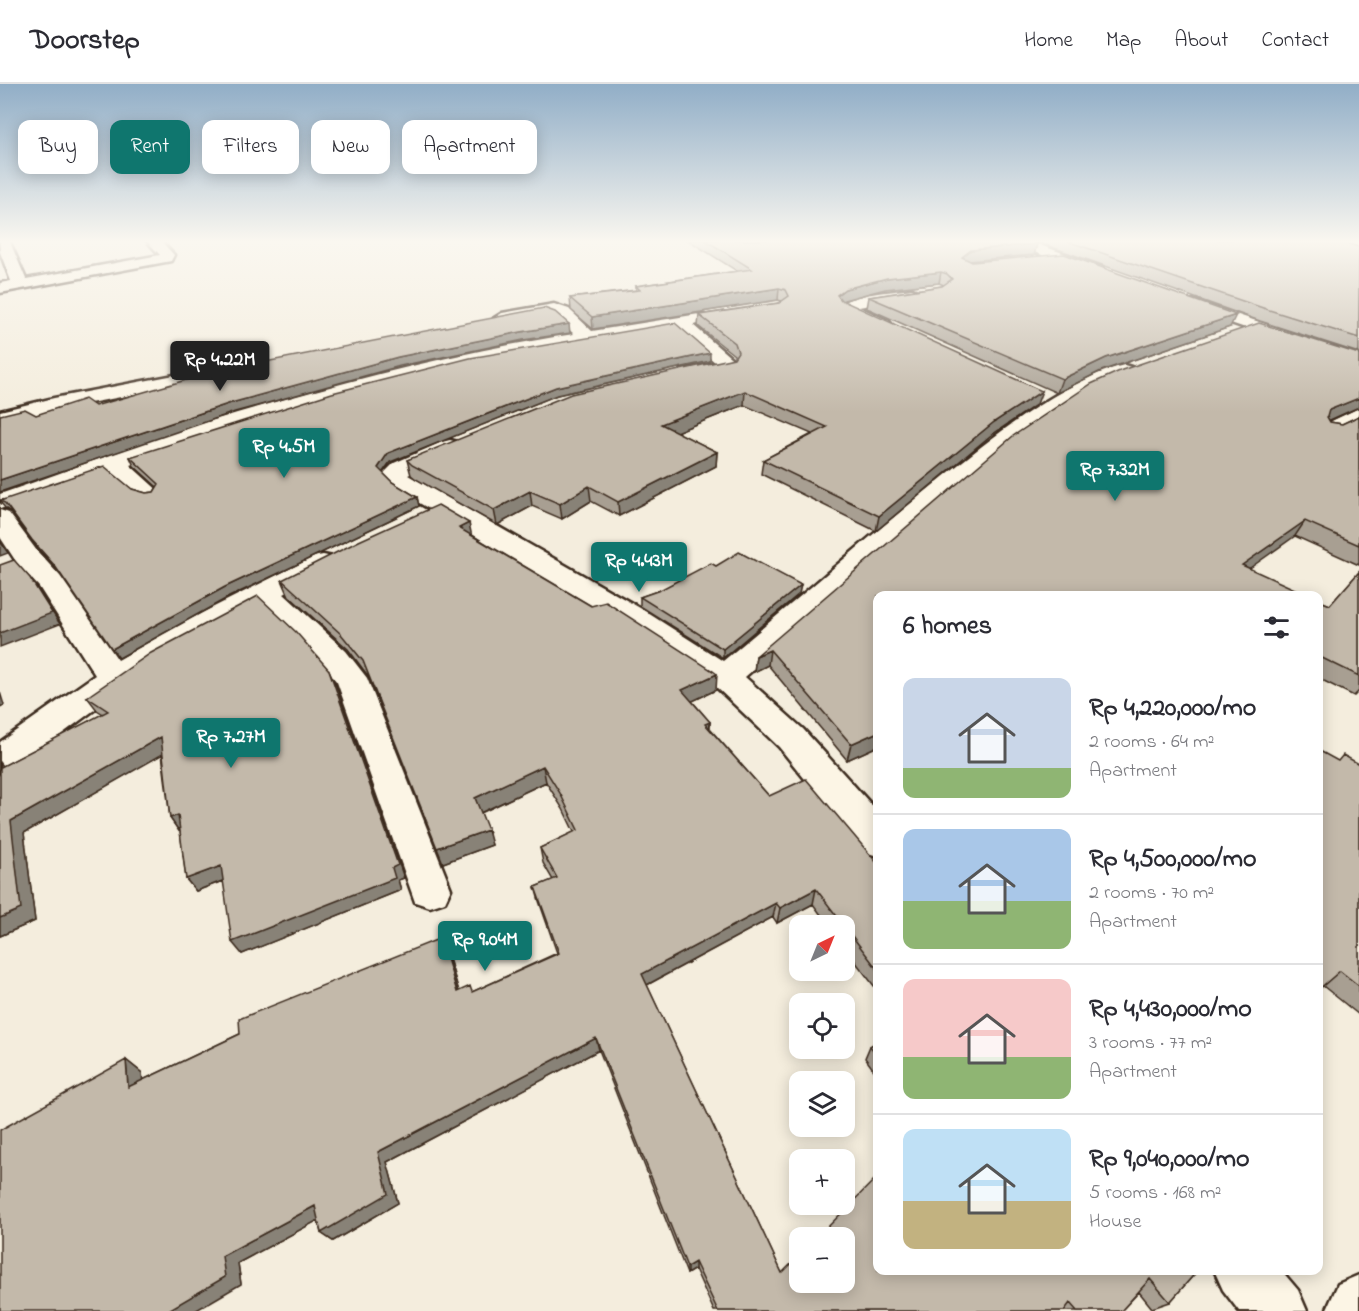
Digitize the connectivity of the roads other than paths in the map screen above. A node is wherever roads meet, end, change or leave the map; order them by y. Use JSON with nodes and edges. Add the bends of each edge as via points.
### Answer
{"nodes":[{"id":1,"x":888,"y":297,"type":"edge"},
{"id":2,"x":1178,"y":300,"type":"edge"},
{"id":3,"x":712,"y":317,"type":"edge"},
{"id":4,"x":479,"y":322,"type":"edge"},
{"id":5,"x":679,"y":322,"type":"junction"},
{"id":6,"x":1253,"y":327,"type":"junction"},
{"id":7,"x":895,"y":330,"type":"edge"},
{"id":8,"x":588,"y":337,"type":"junction"},
{"id":9,"x":1219,"y":338,"type":"edge"},
{"id":10,"x":1359,"y":361,"type":"edge"},
{"id":11,"x":1143,"y":365,"type":"edge"},
{"id":12,"x":242,"y":368,"type":"edge"},
{"id":13,"x":672,"y":377,"type":"edge"},
{"id":14,"x":1035,"y":393,"type":"edge"},
{"id":15,"x":1057,"y":403,"type":"junction"},
{"id":16,"x":1359,"y":414,"type":"edge"},
{"id":17,"x":0,"y":417,"type":"edge"},
{"id":18,"x":1331,"y":430,"type":"edge"},
{"id":19,"x":464,"y":442,"type":"edge"},
{"id":20,"x":114,"y":463,"type":"junction"},
{"id":21,"x":150,"y":494,"type":"edge"},
{"id":22,"x":0,"y":502,"type":"edge"},
{"id":23,"x":444,"y":506,"type":"junction"},
{"id":24,"x":0,"y":518,"type":"edge"},
{"id":25,"x":414,"y":520,"type":"edge"},
{"id":26,"x":344,"y":553,"type":"edge"},
{"id":27,"x":27,"y":557,"type":"junction"},
{"id":28,"x":0,"y":567,"type":"edge"},
{"id":29,"x":265,"y":592,"type":"junction"},
{"id":30,"x":725,"y":677,"type":"junction"},
{"id":31,"x":113,"y":678,"type":"junction"},
{"id":32,"x":0,"y":759,"type":"edge"},
{"id":33,"x":873,"y":834,"type":"edge"},
{"id":34,"x":430,"y":889,"type":"dead end"},
{"id":35,"x":1247,"y":1275,"type":"edge"},
{"id":36,"x":1359,"y":1305,"type":"edge"},
{"id":37,"x":1277,"y":1311,"type":"edge"},
{"id":38,"x":1356,"y":1311,"type":"edge"}],
"edges":[{"from":1,"to":7,"type":"main road","via":[[846,307]]},
{"from":2,"to":6,"type":"main road"},
{"from":3,"to":5,"type":"main road"},
{"from":4,"to":8,"type":"main road","via":[[551,308]]},
{"from":5,"to":8,"type":"main road"},
{"from":5,"to":13,"type":"main road","via":[[728,363],[721,368]]},
{"from":6,"to":9,"type":"main road"},
{"from":6,"to":10,"type":"main road"},
{"from":8,"to":20,"type":"main road","via":[[490,353],[401,374],[243,418]]},
{"from":11,"to":15,"type":"main road"},
{"from":12,"to":17,"type":"main road"},
{"from":14,"to":15,"type":"main road"},
{"from":15,"to":30,"type":"main road","via":[[999,443],[942,490]]},
{"from":16,"to":18,"type":"main road"},
{"from":19,"to":23,"type":"main road","via":[[394,474]]},
{"from":20,"to":21,"type":"main road"},
{"from":20,"to":22,"type":"main road"},
{"from":23,"to":25,"type":"main road"},
{"from":23,"to":30,"type":"main road","via":[[630,615]]},
{"from":24,"to":27,"type":"main road"},
{"from":26,"to":29,"type":"main road"},
{"from":27,"to":28,"type":"main road"},
{"from":27,"to":31,"type":"main road","via":[[50,582]]},
{"from":29,"to":31,"type":"main road"},
{"from":29,"to":34,"type":"main road","via":[[314,636],[351,678]]},
{"from":30,"to":33,"type":"main road","via":[[791,738]]},
{"from":31,"to":32,"type":"main road"},
{"from":35,"to":37,"type":"main road"},
{"from":36,"to":38,"type":"main road"}]}
